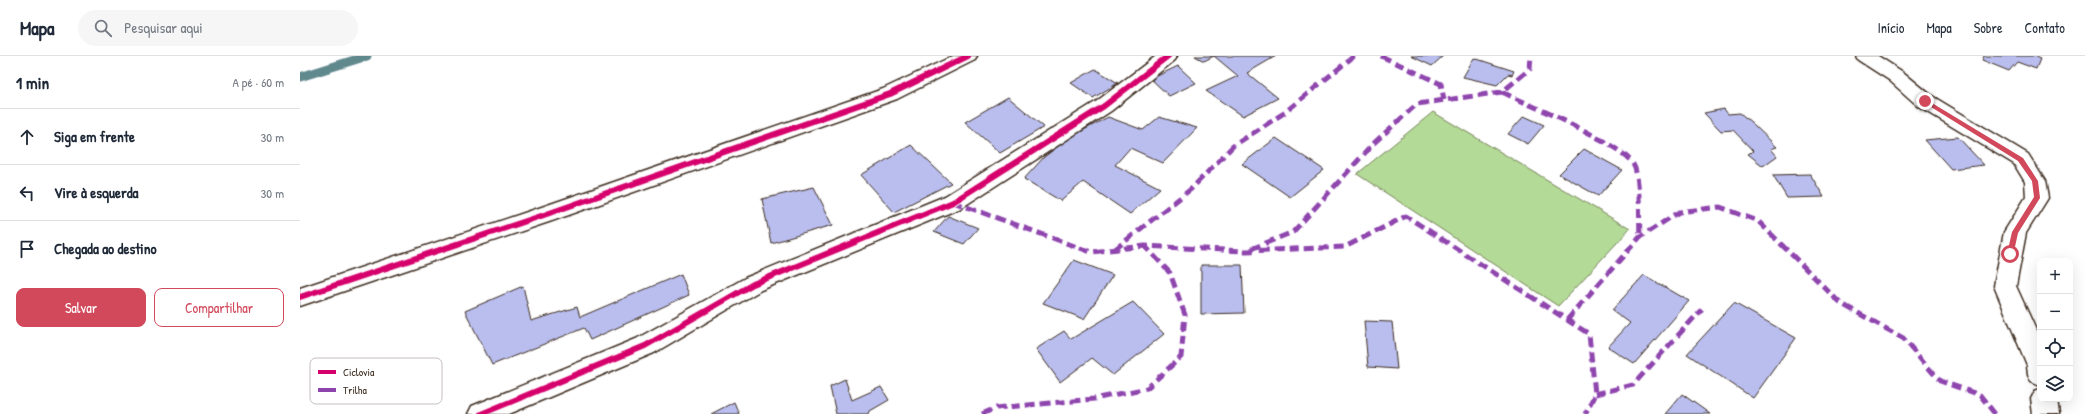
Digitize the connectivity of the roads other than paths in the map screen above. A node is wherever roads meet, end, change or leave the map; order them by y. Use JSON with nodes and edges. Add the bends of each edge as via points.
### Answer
{"nodes":[{"id":1,"x":968,"y":56,"type":"edge"},
{"id":2,"x":1168,"y":56,"type":"edge"},
{"id":3,"x":1865,"y":56,"type":"edge"},
{"id":4,"x":300,"y":297,"type":"edge"},
{"id":5,"x":2039,"y":366,"type":"edge"},
{"id":6,"x":2044,"y":402,"type":"edge"},
{"id":7,"x":481,"y":414,"type":"edge"},
{"id":8,"x":2046,"y":414,"type":"edge"}],
"edges":[{"from":1,"to":4,"type":"street","via":[[890,94]]},
{"from":2,"to":7,"type":"street","via":[[1104,106],[953,202],[753,284],[645,346]]},
{"from":3,"to":5,"type":"street","via":[[1896,76],[1925,101],[2021,159],[2035,181],[2037,198],[2015,232],[2005,286]]},
{"from":6,"to":8,"type":"street"}]}
